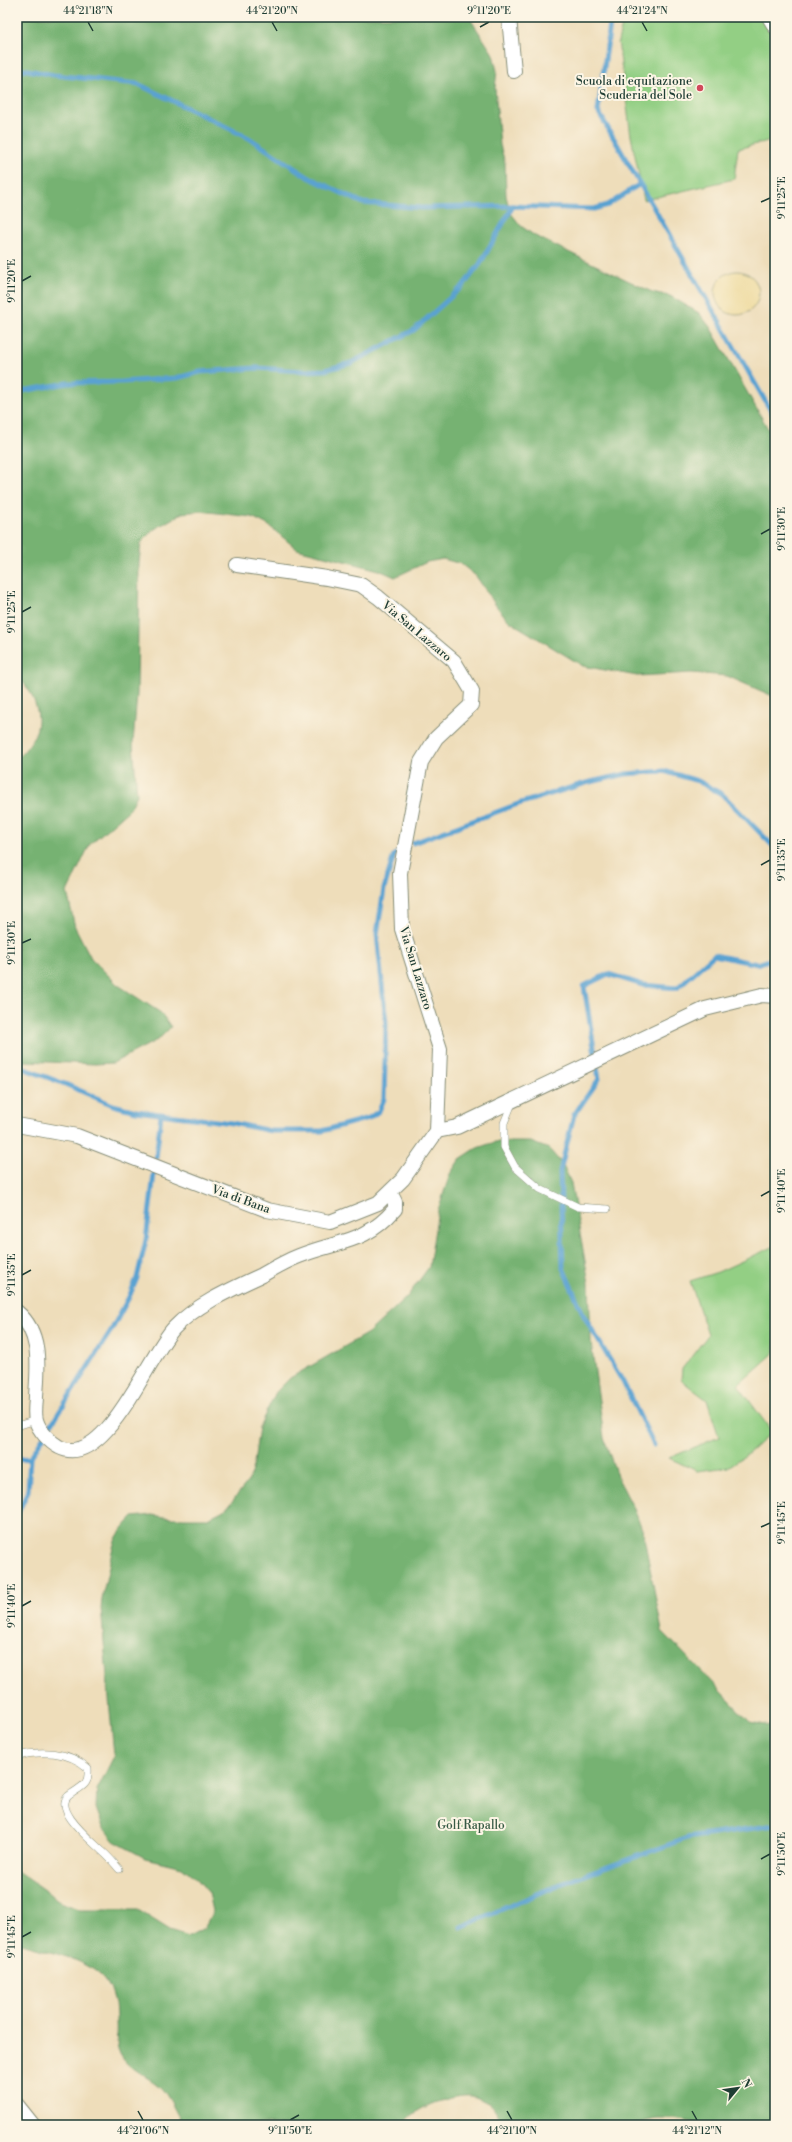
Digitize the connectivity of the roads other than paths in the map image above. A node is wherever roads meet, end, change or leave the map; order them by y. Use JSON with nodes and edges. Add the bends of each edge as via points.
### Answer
{"nodes":[{"id":1,"x":509,"y":17,"type":"edge"},
{"id":2,"x":768,"y":17,"type":"edge"},
{"id":3,"x":775,"y":27,"type":"edge"},
{"id":4,"x":514,"y":71,"type":"dead end"},
{"id":5,"x":237,"y":565,"type":"dead end"},
{"id":6,"x":775,"y":996,"type":"edge"},
{"id":7,"x":513,"y":1101,"type":"junction"},
{"id":8,"x":17,"y":1125,"type":"edge"},
{"id":9,"x":437,"y":1132,"type":"junction"},
{"id":10,"x":390,"y":1192,"type":"junction"},
{"id":11,"x":607,"y":1209,"type":"dead end"},
{"id":12,"x":17,"y":1312,"type":"edge"},
{"id":13,"x":36,"y":1420,"type":"junction"},
{"id":14,"x":17,"y":1426,"type":"edge"},
{"id":15,"x":17,"y":1756,"type":"edge"},
{"id":16,"x":119,"y":1869,"type":"dead end"},
{"id":17,"x":17,"y":2106,"type":"edge"},
{"id":18,"x":34,"y":2125,"type":"edge"}],
"edges":[{"from":1,"to":4,"type":"street"},
{"from":2,"to":3,"type":"street"},
{"from":5,"to":9,"type":"street","name":"Via San Lazzaro","via":[[361,585],[454,661],[472,691],[471,705],[436,738],[421,762],[400,873],[402,929],[440,1049]]},
{"from":6,"to":7,"type":"street","via":[[762,995],[706,1008]]},
{"from":7,"to":9,"type":"street","via":[[458,1127]]},
{"from":7,"to":11,"type":"lane","via":[[504,1122],[504,1147],[514,1167],[540,1189],[578,1208]]},
{"from":8,"to":10,"type":"street","name":"Via di Bana","via":[[77,1136],[267,1210],[330,1222],[378,1203]]},
{"from":9,"to":10,"type":"street","name":"Via di Bana","via":[[403,1179]]},
{"from":10,"to":13,"type":"street","via":[[395,1202],[394,1209],[378,1227],[364,1235],[298,1256],[224,1294],[174,1327],[113,1423],[85,1447],[72,1452],[58,1447],[45,1436]]},
{"from":12,"to":13,"type":"street","via":[[32,1330],[36,1346]]},
{"from":13,"to":14,"type":"lane"},
{"from":15,"to":16,"type":"lane","via":[[44,1752],[56,1754],[88,1768],[89,1780],[66,1797],[63,1802],[64,1808],[80,1832]]},
{"from":17,"to":18,"type":"street"}]}
